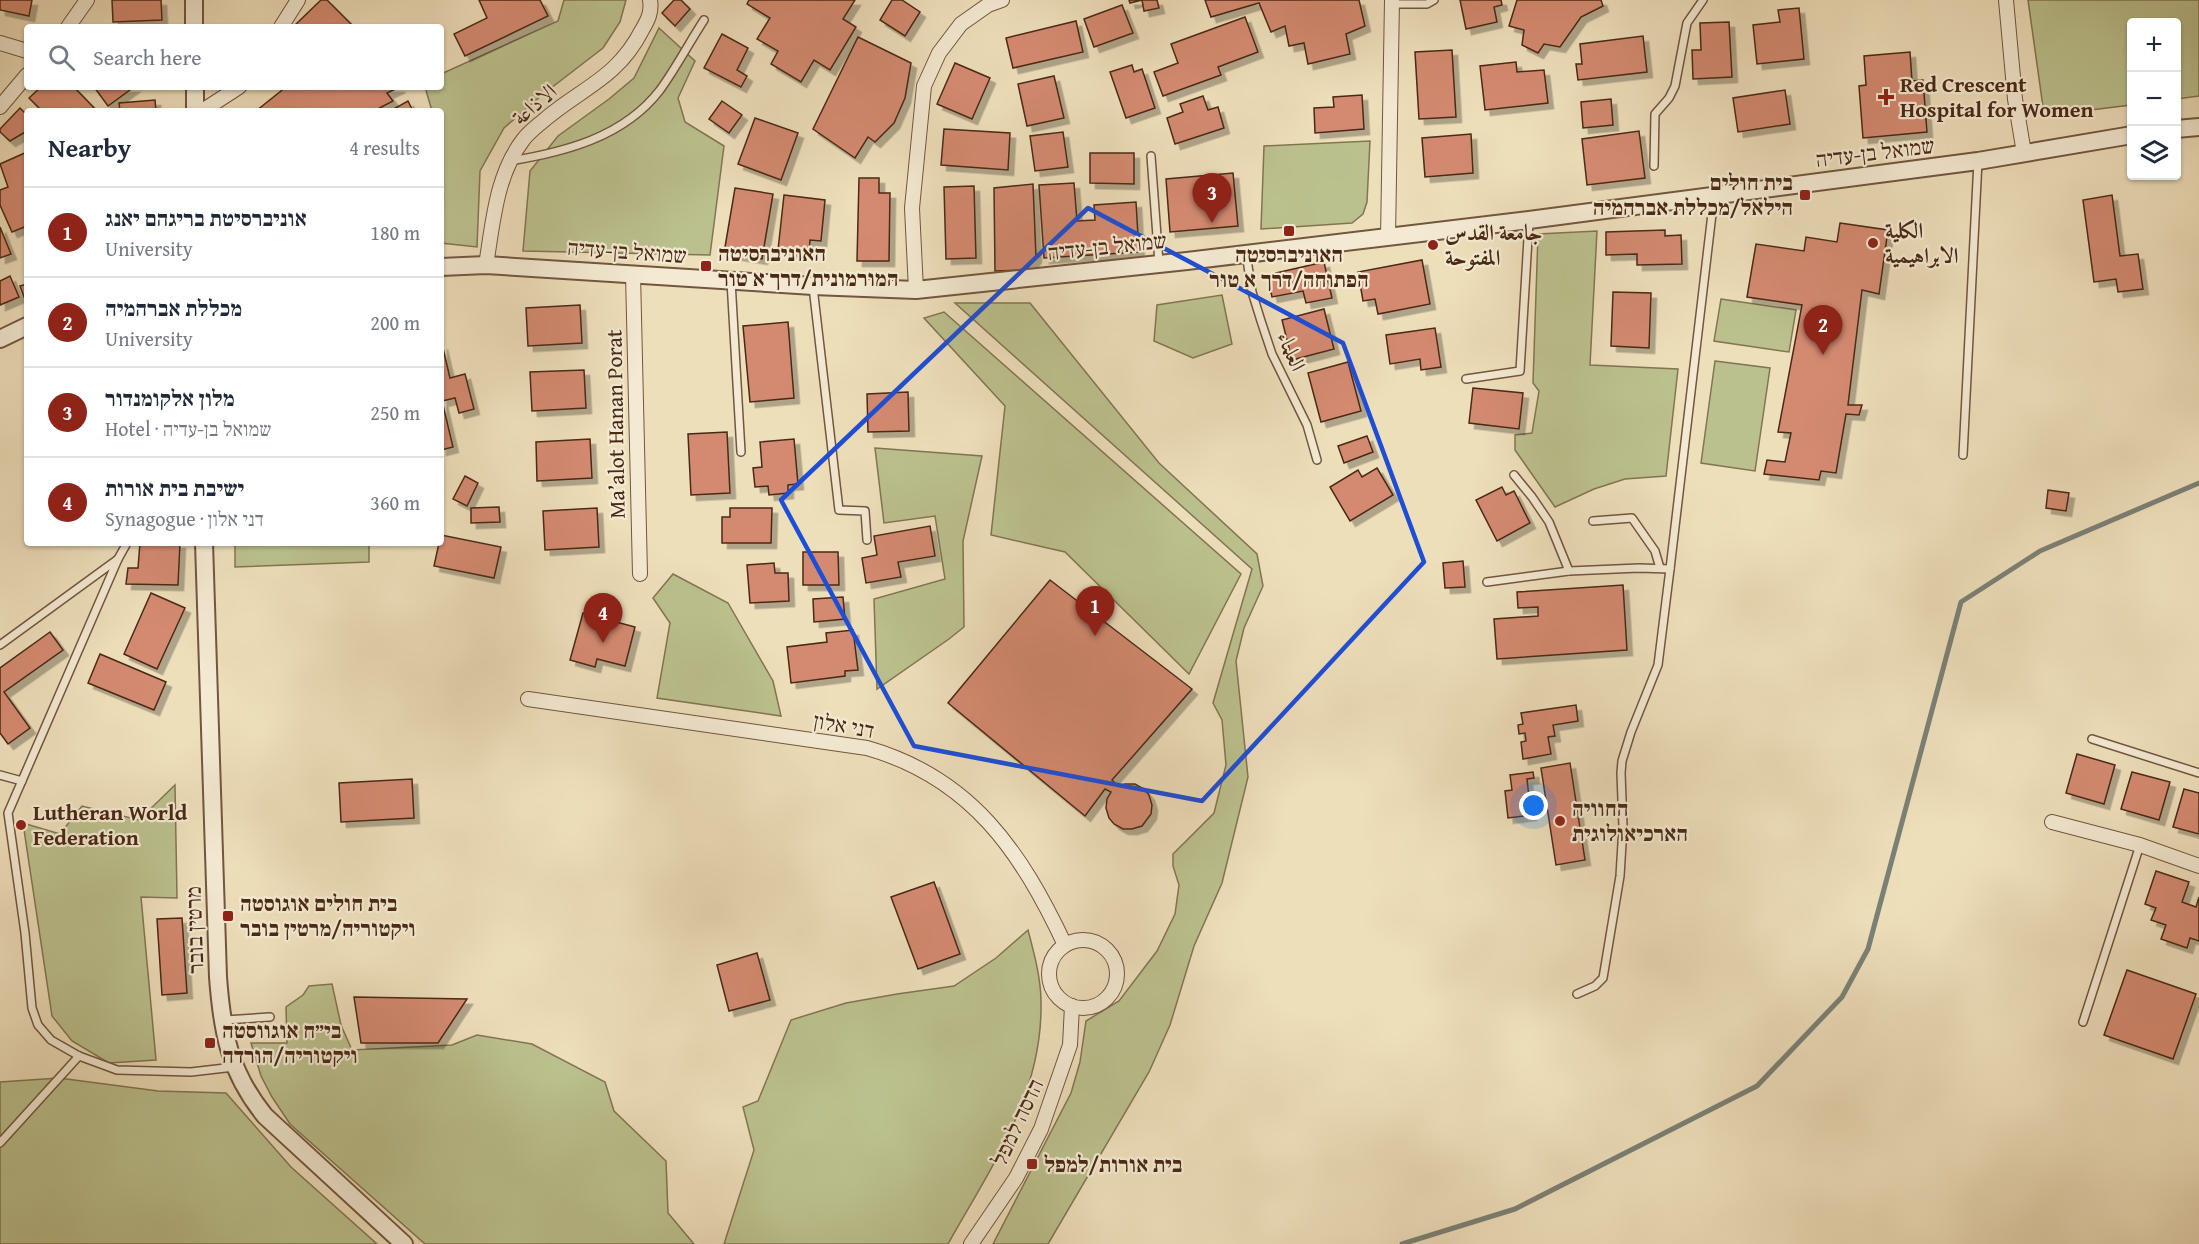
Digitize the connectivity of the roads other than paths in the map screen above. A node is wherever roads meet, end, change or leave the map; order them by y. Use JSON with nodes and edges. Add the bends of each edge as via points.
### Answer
{"nodes":[{"id":1,"x":87,"y":0,"type":"edge"},
{"id":2,"x":194,"y":0,"type":"edge"},
{"id":3,"x":298,"y":0,"type":"edge"},
{"id":4,"x":650,"y":0,"type":"edge"},
{"id":5,"x":1002,"y":0,"type":"edge"},
{"id":6,"x":1434,"y":0,"type":"edge"},
{"id":7,"x":1703,"y":0,"type":"edge"},
{"id":8,"x":2006,"y":0,"type":"edge"},
{"id":9,"x":1392,"y":2,"type":"edge"},
{"id":10,"x":704,"y":20,"type":"dead end"},
{"id":11,"x":70,"y":24,"type":"edge"},
{"id":12,"x":194,"y":24,"type":"edge"},
{"id":13,"x":283,"y":24,"type":"edge"},
{"id":14,"x":0,"y":43,"type":"edge"},
{"id":15,"x":24,"y":50,"type":"edge"},
{"id":16,"x":24,"y":79,"type":"edge"},
{"id":17,"x":195,"y":90,"type":"edge"},
{"id":18,"x":234,"y":90,"type":"edge"},
{"id":19,"x":0,"y":107,"type":"edge"},
{"id":20,"x":195,"y":108,"type":"edge"},
{"id":21,"x":207,"y":108,"type":"edge"},
{"id":22,"x":2199,"y":127,"type":"edge"},
{"id":23,"x":2181,"y":129,"type":"edge"},
{"id":24,"x":2127,"y":136,"type":"edge"},
{"id":25,"x":2024,"y":153,"type":"junction"},
{"id":26,"x":1151,"y":156,"type":"dead end"},
{"id":27,"x":508,"y":161,"type":"junction"},
{"id":28,"x":1978,"y":161,"type":"junction"},
{"id":29,"x":1654,"y":166,"type":"dead end"},
{"id":30,"x":1714,"y":195,"type":"junction"},
{"id":31,"x":1529,"y":220,"type":"junction"},
{"id":32,"x":1388,"y":237,"type":"junction"},
{"id":33,"x":1246,"y":253,"type":"junction"},
{"id":34,"x":1159,"y":263,"type":"junction"},
{"id":35,"x":486,"y":266,"type":"junction"},
{"id":36,"x":444,"y":267,"type":"edge"},
{"id":37,"x":633,"y":274,"type":"junction"},
{"id":38,"x":731,"y":281,"type":"junction"},
{"id":39,"x":813,"y":286,"type":"junction"},
{"id":40,"x":916,"y":290,"type":"junction"},
{"id":41,"x":24,"y":327,"type":"edge"},
{"id":42,"x":0,"y":339,"type":"edge"},
{"id":43,"x":1466,"y":379,"type":"dead end"},
{"id":44,"x":741,"y":452,"type":"dead end"},
{"id":45,"x":1963,"y":455,"type":"dead end"},
{"id":46,"x":1317,"y":460,"type":"dead end"},
{"id":47,"x":1514,"y":476,"type":"dead end"},
{"id":48,"x":1593,"y":521,"type":"dead end"},
{"id":49,"x":867,"y":540,"type":"dead end"},
{"id":50,"x":125,"y":546,"type":"edge"},
{"id":51,"x":204,"y":546,"type":"edge"},
{"id":52,"x":118,"y":559,"type":"junction"},
{"id":53,"x":1660,"y":568,"type":"junction"},
{"id":54,"x":1670,"y":569,"type":"junction"},
{"id":55,"x":1569,"y":571,"type":"junction"},
{"id":56,"x":640,"y":574,"type":"dead end"},
{"id":57,"x":1487,"y":582,"type":"dead end"},
{"id":58,"x":0,"y":645,"type":"edge"},
{"id":59,"x":528,"y":699,"type":"dead end"},
{"id":60,"x":2092,"y":739,"type":"dead end"},
{"id":61,"x":2199,"y":773,"type":"edge"},
{"id":62,"x":0,"y":775,"type":"edge"},
{"id":63,"x":22,"y":781,"type":"junction"},
{"id":64,"x":2052,"y":822,"type":"dead end"},
{"id":65,"x":2140,"y":845,"type":"junction"},
{"id":66,"x":2199,"y":866,"type":"edge"},
{"id":67,"x":1065,"y":945,"type":"junction"},
{"id":68,"x":1577,"y":994,"type":"dead end"},
{"id":69,"x":1072,"y":1006,"type":"junction"},
{"id":70,"x":270,"y":1017,"type":"dead end"},
{"id":71,"x":221,"y":1020,"type":"junction"},
{"id":72,"x":2083,"y":1022,"type":"dead end"},
{"id":73,"x":79,"y":1056,"type":"junction"},
{"id":74,"x":234,"y":1068,"type":"junction"},
{"id":75,"x":0,"y":1143,"type":"edge"},
{"id":76,"x":404,"y":1244,"type":"edge"},
{"id":77,"x":971,"y":1244,"type":"edge"}],
"edges":[{"from":1,"to":11,"type":"street"},
{"from":2,"to":12,"type":"street"},
{"from":3,"to":13,"type":"street"},
{"from":4,"to":27,"type":"street","name":"الاذاعة","via":[[649,17],[621,63],[524,138]]},
{"from":5,"to":40,"type":"street","via":[[961,24],[939,53],[924,86],[912,207]]},
{"from":6,"to":9,"type":"lane","via":[[1427,4]]},
{"from":7,"to":29,"type":"lane","via":[[1687,23],[1675,86],[1655,114]]},
{"from":8,"to":25,"type":"street"},
{"from":9,"to":32,"type":"street"},
{"from":10,"to":27,"type":"lane","via":[[659,91],[632,118],[577,146]]},
{"from":14,"to":15,"type":"street"},
{"from":16,"to":19,"type":"street"},
{"from":17,"to":20,"type":"street"},
{"from":18,"to":21,"type":"street"},
{"from":22,"to":23,"type":"street"},
{"from":24,"to":25,"type":"street","name":"שמואל בן-עדיה"},
{"from":25,"to":28,"type":"street","name":"שמואל בן-עדיה"},
{"from":26,"to":34,"type":"lane"},
{"from":27,"to":35,"type":"street","name":"الاذاعة"},
{"from":28,"to":30,"type":"street","name":"שמואל בן-עדיה"},
{"from":28,"to":45,"type":"lane"},
{"from":30,"to":31,"type":"street","name":"שמואל בן-עדיה"},
{"from":30,"to":54,"type":"lane"},
{"from":31,"to":32,"type":"street","name":"שמואל בן-עדיה"},
{"from":31,"to":43,"type":"lane","via":[[1520,371]]},
{"from":32,"to":33,"type":"street","name":"שמואל בן-עדיה"},
{"from":33,"to":34,"type":"street","name":"שמואל בן-עדיה"},
{"from":33,"to":46,"type":"lane","name":"العلماء","via":[[1264,332],[1307,425]]},
{"from":34,"to":40,"type":"street","name":"שמואל בן-עדיה"},
{"from":35,"to":36,"type":"street","name":"שמואל בן-עדיה"},
{"from":35,"to":37,"type":"street","name":"שמואל בן-עדיה"},
{"from":37,"to":38,"type":"street","name":"שמואל בן-עדיה"},
{"from":37,"to":56,"type":"street","name":"Ma’alot Hanan Porat"},
{"from":38,"to":39,"type":"street","name":"שמואל בן-עדיה"},
{"from":38,"to":44,"type":"lane"},
{"from":39,"to":40,"type":"street","name":"שמואל בן-עדיה"},
{"from":39,"to":49,"type":"lane","via":[[839,510],[865,511]]},
{"from":41,"to":42,"type":"street"},
{"from":47,"to":55,"type":"lane","via":[[1549,522]]},
{"from":48,"to":53,"type":"lane","via":[[1632,518],[1655,551]]},
{"from":50,"to":52,"type":"lane"},
{"from":51,"to":71,"type":"street","name":"מרטין בובר"},
{"from":52,"to":58,"type":"lane"},
{"from":52,"to":63,"type":"lane"},
{"from":53,"to":54,"type":"lane"},
{"from":53,"to":55,"type":"lane"},
{"from":54,"to":68,"type":"lane","via":[[1658,665],[1622,761],[1620,876],[1603,978]]},
{"from":55,"to":57,"type":"lane"},
{"from":59,"to":67,"type":"street","name":"דני אלון","via":[[867,748],[905,760],[951,788],[997,833],[1039,892]]},
{"from":60,"to":61,"type":"lane"},
{"from":62,"to":63,"type":"lane"},
{"from":63,"to":73,"type":"lane","via":[[8,813],[32,1008],[38,1025],[51,1040]]},
{"from":64,"to":65,"type":"street"},
{"from":65,"to":66,"type":"street"},
{"from":65,"to":72,"type":"lane"},
{"from":67,"to":69,"type":"street","via":[[1054,957],[1049,980],[1058,998]]},
{"from":67,"to":69,"type":"street","via":[[1080,940],[1092,942],[1111,955],[1116,967],[1117,979],[1107,998],[1086,1008]]},
{"from":69,"to":77,"type":"street","name":"הדסה למפל","via":[[1070,1045],[1041,1129],[1016,1178]]},
{"from":70,"to":71,"type":"lane"},
{"from":71,"to":74,"type":"street","name":"מרטין בובר"},
{"from":73,"to":74,"type":"lane","via":[[117,1070],[191,1072]]},
{"from":73,"to":75,"type":"lane"},
{"from":74,"to":76,"type":"street","name":"מרטין בובר","via":[[265,1116]]}]}
